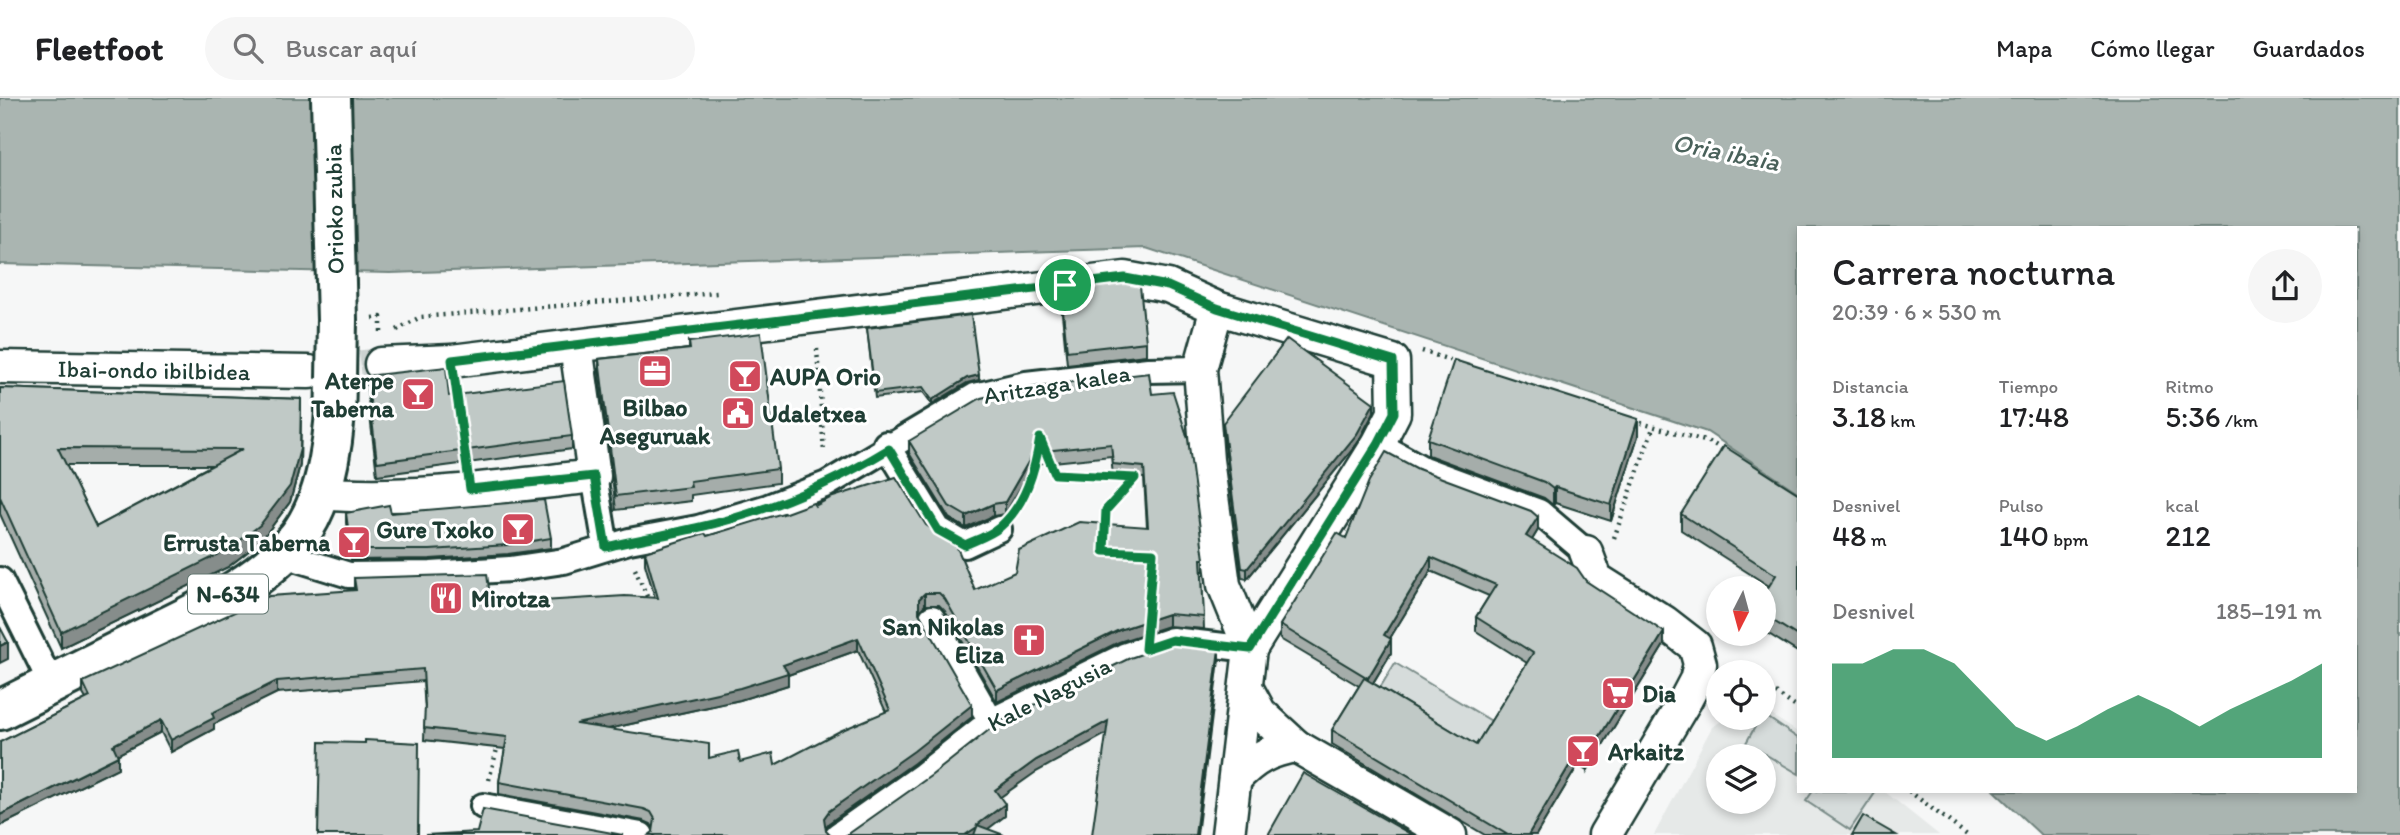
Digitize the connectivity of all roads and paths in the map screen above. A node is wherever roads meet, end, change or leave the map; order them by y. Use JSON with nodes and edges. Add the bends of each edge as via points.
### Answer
{"nodes":[{"id":1,"x":331,"y":98,"type":"edge"},
{"id":2,"x":1217,"y":308,"type":"junction"},
{"id":3,"x":814,"y":316,"type":"junction"},
{"id":4,"x":576,"y":346,"type":"junction"},
{"id":5,"x":1402,"y":354,"type":"junction"},
{"id":6,"x":381,"y":364,"type":"tunnel mouth"},
{"id":7,"x":1462,"y":364,"type":"edge"},
{"id":8,"x":0,"y":367,"type":"edge"},
{"id":9,"x":1200,"y":369,"type":"junction"},
{"id":10,"x":323,"y":376,"type":"junction"},
{"id":11,"x":1628,"y":419,"type":"edge"},
{"id":12,"x":1653,"y":428,"type":"junction"},
{"id":13,"x":1378,"y":444,"type":"junction"},
{"id":14,"x":888,"y":446,"type":"junction"},
{"id":15,"x":1038,"y":449,"type":"edge"},
{"id":16,"x":1045,"y":450,"type":"edge"},
{"id":17,"x":1733,"y":457,"type":"edge"},
{"id":18,"x":594,"y":476,"type":"junction"},
{"id":19,"x":827,"y":484,"type":"junction"},
{"id":20,"x":320,"y":493,"type":"junction"},
{"id":21,"x":999,"y":529,"type":"joint"},
{"id":22,"x":1105,"y":538,"type":"edge"},
{"id":23,"x":606,"y":547,"type":"junction"},
{"id":24,"x":1586,"y":552,"type":"junction"},
{"id":25,"x":281,"y":554,"type":"junction"},
{"id":26,"x":635,"y":569,"type":"dead end"},
{"id":27,"x":0,"y":580,"type":"edge"},
{"id":28,"x":651,"y":607,"type":"edge"},
{"id":29,"x":932,"y":618,"type":"dead end"},
{"id":30,"x":1250,"y":649,"type":"junction"},
{"id":31,"x":52,"y":685,"type":"junction"},
{"id":32,"x":1247,"y":689,"type":"junction"},
{"id":33,"x":1776,"y":693,"type":"edge"},
{"id":34,"x":1797,"y":708,"type":"edge"},
{"id":35,"x":0,"y":710,"type":"edge"},
{"id":36,"x":991,"y":721,"type":"junction"},
{"id":37,"x":499,"y":739,"type":"edge"},
{"id":38,"x":1296,"y":746,"type":"junction"},
{"id":39,"x":1235,"y":779,"type":"junction"},
{"id":40,"x":1912,"y":793,"type":"edge"},
{"id":41,"x":483,"y":806,"type":"joint"},
{"id":42,"x":641,"y":835,"type":"edge"},
{"id":43,"x":838,"y":835,"type":"edge"},
{"id":44,"x":1228,"y":835,"type":"edge"},
{"id":45,"x":1450,"y":835,"type":"edge"},
{"id":46,"x":1605,"y":835,"type":"edge"},
{"id":47,"x":1967,"y":835,"type":"edge"}],
"edges":[{"from":1,"to":10,"type":"highway","name":"Orioko zubia","number":"N-634","bridge":true,"via":[[337,320]]},
{"from":2,"to":3,"type":"street","via":[[1168,286],[1125,278]]},
{"from":2,"to":5,"type":"street"},
{"from":2,"to":9,"type":"street"},
{"from":3,"to":4,"type":"street"},
{"from":3,"to":19,"type":"path"},
{"from":4,"to":6,"type":"street"},
{"from":4,"to":18,"type":"street"},
{"from":5,"to":7,"type":"path"},
{"from":5,"to":13,"type":"street","via":[[1394,413]]},
{"from":8,"to":10,"type":"street","name":"Ibai-ondo ibilbidea"},
{"from":9,"to":14,"type":"street","name":"Aritzaga kalea","via":[[1026,384],[975,396]]},
{"from":9,"to":30,"type":"street","via":[[1224,585]]},
{"from":10,"to":20,"type":"highway","number":"N-634","via":[[333,438]]},
{"from":11,"to":12,"type":"path"},
{"from":12,"to":17,"type":"path","via":[[1712,443]]},
{"from":12,"to":24,"type":"path","via":[[1616,537]]},
{"from":13,"to":24,"type":"street","via":[[1423,469],[1539,512]]},
{"from":13,"to":30,"type":"street"},
{"from":14,"to":19,"type":"street","name":"Aritzaga kalea"},
{"from":14,"to":21,"type":"street","via":[[938,530],[965,545]]},
{"from":15,"to":21,"type":"path","via":[[1034,471],[1017,507]]},
{"from":16,"to":22,"type":"path","via":[[1055,474],[1135,478],[1106,510]]},
{"from":18,"to":20,"type":"street","via":[[444,491],[355,496]]},
{"from":18,"to":23,"type":"street"},
{"from":19,"to":23,"type":"street","name":"Aritzaga kalea","via":[[698,528]]},
{"from":20,"to":25,"type":"highway","number":"N-634","via":[[298,537]]},
{"from":23,"to":25,"type":"street","name":"Aritzaga kalea","via":[[564,561],[431,574],[349,575]]},
{"from":24,"to":46,"type":"street","via":[[1597,579],[1695,646],[1700,664],[1686,699]]},
{"from":25,"to":31,"type":"highway","number":"N-634","via":[[248,583]]},
{"from":26,"to":28,"type":"path"},
{"from":27,"to":31,"type":"street"},
{"from":29,"to":36,"type":"street"},
{"from":30,"to":32,"type":"street"},
{"from":30,"to":36,"type":"street","name":"Kale Nagusia","via":[[1172,640],[1124,656]]},
{"from":31,"to":35,"type":"highway","number":"N-634"},
{"from":32,"to":38,"type":"street","via":[[1260,713]]},
{"from":32,"to":39,"type":"street"},
{"from":33,"to":34,"type":"path"},
{"from":36,"to":43,"type":"street","name":"Kale Nagusia"},
{"from":37,"to":41,"type":"path"},
{"from":38,"to":39,"type":"street","via":[[1274,749],[1249,763]]},
{"from":38,"to":45,"type":"street"},
{"from":39,"to":44,"type":"street"},
{"from":40,"to":47,"type":"path"},
{"from":41,"to":42,"type":"street"}]}
